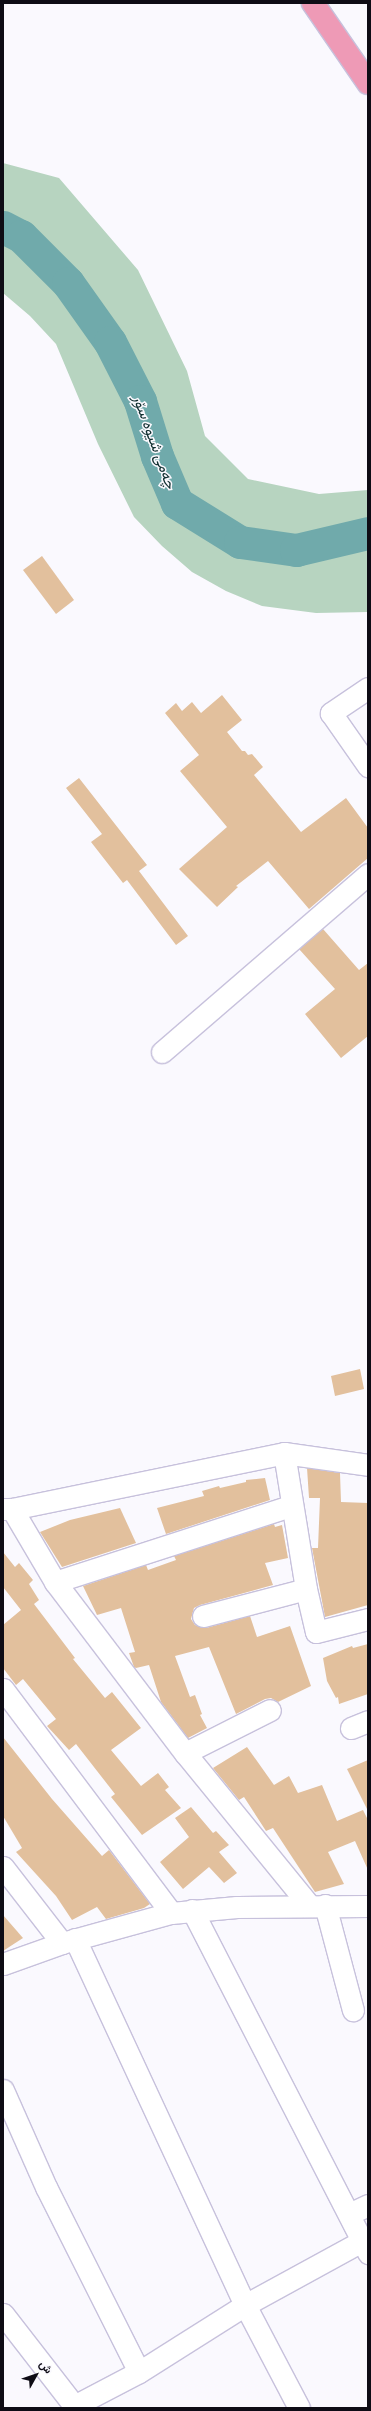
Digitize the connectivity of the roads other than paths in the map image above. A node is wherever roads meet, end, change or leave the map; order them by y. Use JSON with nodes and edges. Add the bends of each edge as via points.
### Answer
{"nodes":[{"id":1,"x":313,"y":3,"type":"edge"},
{"id":2,"x":368,"y":83,"type":"edge"},
{"id":3,"x":368,"y":688,"type":"edge"},
{"id":4,"x":368,"y":766,"type":"edge"},
{"id":5,"x":368,"y":874,"type":"edge"},
{"id":6,"x":162,"y":1052,"type":"dead end"},
{"id":7,"x":284,"y":1453,"type":"junction"},
{"id":8,"x":368,"y":1465,"type":"edge"},
{"id":9,"x":291,"y":1506,"type":"junction"},
{"id":10,"x":7,"y":1509,"type":"edge"},
{"id":11,"x":55,"y":1582,"type":"junction"},
{"id":12,"x":306,"y":1589,"type":"junction"},
{"id":13,"x":203,"y":1616,"type":"dead end"},
{"id":14,"x":368,"y":1620,"type":"edge"},
{"id":15,"x":3,"y":1689,"type":"edge"},
{"id":16,"x":270,"y":1710,"type":"dead end"},
{"id":17,"x":185,"y":1753,"type":"junction"},
{"id":18,"x":3,"y":1867,"type":"edge"},
{"id":19,"x":317,"y":1905,"type":"junction"},
{"id":20,"x":368,"y":1906,"type":"edge"},
{"id":21,"x":192,"y":1910,"type":"junction"},
{"id":22,"x":171,"y":1913,"type":"junction"},
{"id":23,"x":68,"y":1941,"type":"junction"},
{"id":24,"x":3,"y":1964,"type":"edge"},
{"id":25,"x":353,"y":2010,"type":"dead end"},
{"id":26,"x":3,"y":2090,"type":"edge"},
{"id":27,"x":368,"y":2205,"type":"edge"},
{"id":28,"x":349,"y":2214,"type":"junction"},
{"id":29,"x":365,"y":2247,"type":"edge"},
{"id":30,"x":245,"y":2306,"type":"junction"},
{"id":31,"x":3,"y":2314,"type":"edge"},
{"id":32,"x":139,"y":2372,"type":"junction"},
{"id":33,"x":75,"y":2407,"type":"edge"},
{"id":34,"x":299,"y":2408,"type":"edge"}],
"edges":[{"from":1,"to":2,"type":"main road"},
{"from":3,"to":4,"type":"street","via":[[331,713]]},
{"from":5,"to":6,"type":"street"},
{"from":7,"to":8,"type":"street"},
{"from":7,"to":9,"type":"street"},
{"from":7,"to":10,"type":"street"},
{"from":9,"to":11,"type":"street"},
{"from":9,"to":12,"type":"street"},
{"from":10,"to":11,"type":"street"},
{"from":11,"to":17,"type":"street"},
{"from":12,"to":13,"type":"street"},
{"from":12,"to":14,"type":"street","via":[[316,1632]]},
{"from":15,"to":22,"type":"street"},
{"from":16,"to":17,"type":"street"},
{"from":17,"to":19,"type":"street"},
{"from":18,"to":23,"type":"street"},
{"from":19,"to":20,"type":"street"},
{"from":19,"to":21,"type":"street"},
{"from":19,"to":25,"type":"street"},
{"from":21,"to":22,"type":"street"},
{"from":21,"to":28,"type":"street"},
{"from":22,"to":23,"type":"street"},
{"from":23,"to":24,"type":"street"},
{"from":23,"to":30,"type":"street"},
{"from":26,"to":32,"type":"street","via":[[46,2187]]},
{"from":27,"to":28,"type":"street"},
{"from":28,"to":29,"type":"street"},
{"from":29,"to":30,"type":"street"},
{"from":30,"to":32,"type":"street"},
{"from":30,"to":34,"type":"street"},
{"from":31,"to":33,"type":"street"},
{"from":32,"to":33,"type":"street"}]}
